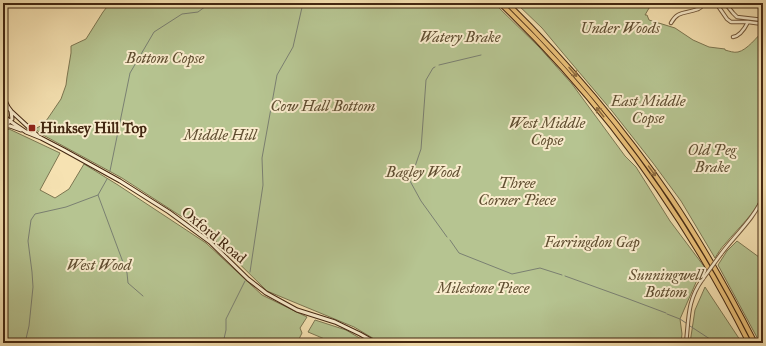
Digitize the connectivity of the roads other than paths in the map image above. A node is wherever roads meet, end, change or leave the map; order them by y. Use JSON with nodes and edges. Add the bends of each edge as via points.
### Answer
{"nodes":[{"id":1,"x":500,"y":3,"type":"edge"},
{"id":2,"x":507,"y":3,"type":"edge"},
{"id":3,"x":705,"y":3,"type":"edge"},
{"id":4,"x":716,"y":3,"type":"edge"},
{"id":5,"x":726,"y":3,"type":"edge"},
{"id":6,"x":763,"y":20,"type":"edge"},
{"id":7,"x":748,"y":22,"type":"junction"},
{"id":8,"x":671,"y":23,"type":"dead end"},
{"id":9,"x":763,"y":24,"type":"edge"},
{"id":10,"x":734,"y":37,"type":"dead end"},
{"id":11,"x":3,"y":96,"type":"edge"},
{"id":12,"x":8,"y":108,"type":"junction"},
{"id":13,"x":3,"y":109,"type":"edge"},
{"id":14,"x":11,"y":111,"type":"junction"},
{"id":15,"x":3,"y":113,"type":"edge"},
{"id":16,"x":10,"y":121,"type":"junction"},
{"id":17,"x":4,"y":127,"type":"edge"},
{"id":18,"x":26,"y":132,"type":"junction"},
{"id":19,"x":41,"y":138,"type":"junction"},
{"id":20,"x":763,"y":197,"type":"edge"},
{"id":21,"x":376,"y":343,"type":"edge"},
{"id":22,"x":686,"y":343,"type":"edge"},
{"id":23,"x":749,"y":343,"type":"edge"},
{"id":24,"x":755,"y":343,"type":"edge"}],
"edges":[{"from":23,"to":1,"type":"highway","one_way":true,"via":[[703,258],[625,142],[567,72]]},
{"from":2,"to":24,"type":"highway","one_way":true,"via":[[551,47],[629,139],[672,199],[707,255]]},
{"from":3,"to":8,"type":"street","via":[[700,9],[686,11],[674,17]]},
{"from":4,"to":7,"type":"street","via":[[731,22]]},
{"from":5,"to":6,"type":"street","via":[[737,16]]},
{"from":7,"to":9,"type":"street"},
{"from":7,"to":10,"type":"street","via":[[738,36]]},
{"from":11,"to":12,"type":"street","name":"Oxford Road"},
{"from":12,"to":13,"type":"street"},
{"from":12,"to":14,"type":"street","name":"Oxford Road"},
{"from":14,"to":16,"type":"street"},
{"from":14,"to":19,"type":"street","name":"Oxford Road"},
{"from":15,"to":16,"type":"street","name":"Oxford Road"},
{"from":16,"to":17,"type":"street"},
{"from":16,"to":18,"type":"street","name":"Oxford Road"},
{"from":17,"to":18,"type":"street","name":"Oxford Road","via":[[10,126]]},
{"from":18,"to":19,"type":"street","name":"Oxford Road"},
{"from":19,"to":21,"type":"street","name":"Oxford Road","via":[[120,181],[169,212],[210,242],[266,293],[297,310],[339,324]]},
{"from":20,"to":22,"type":"street","bridge":true,"via":[[748,222],[695,291],[688,314]]}]}
